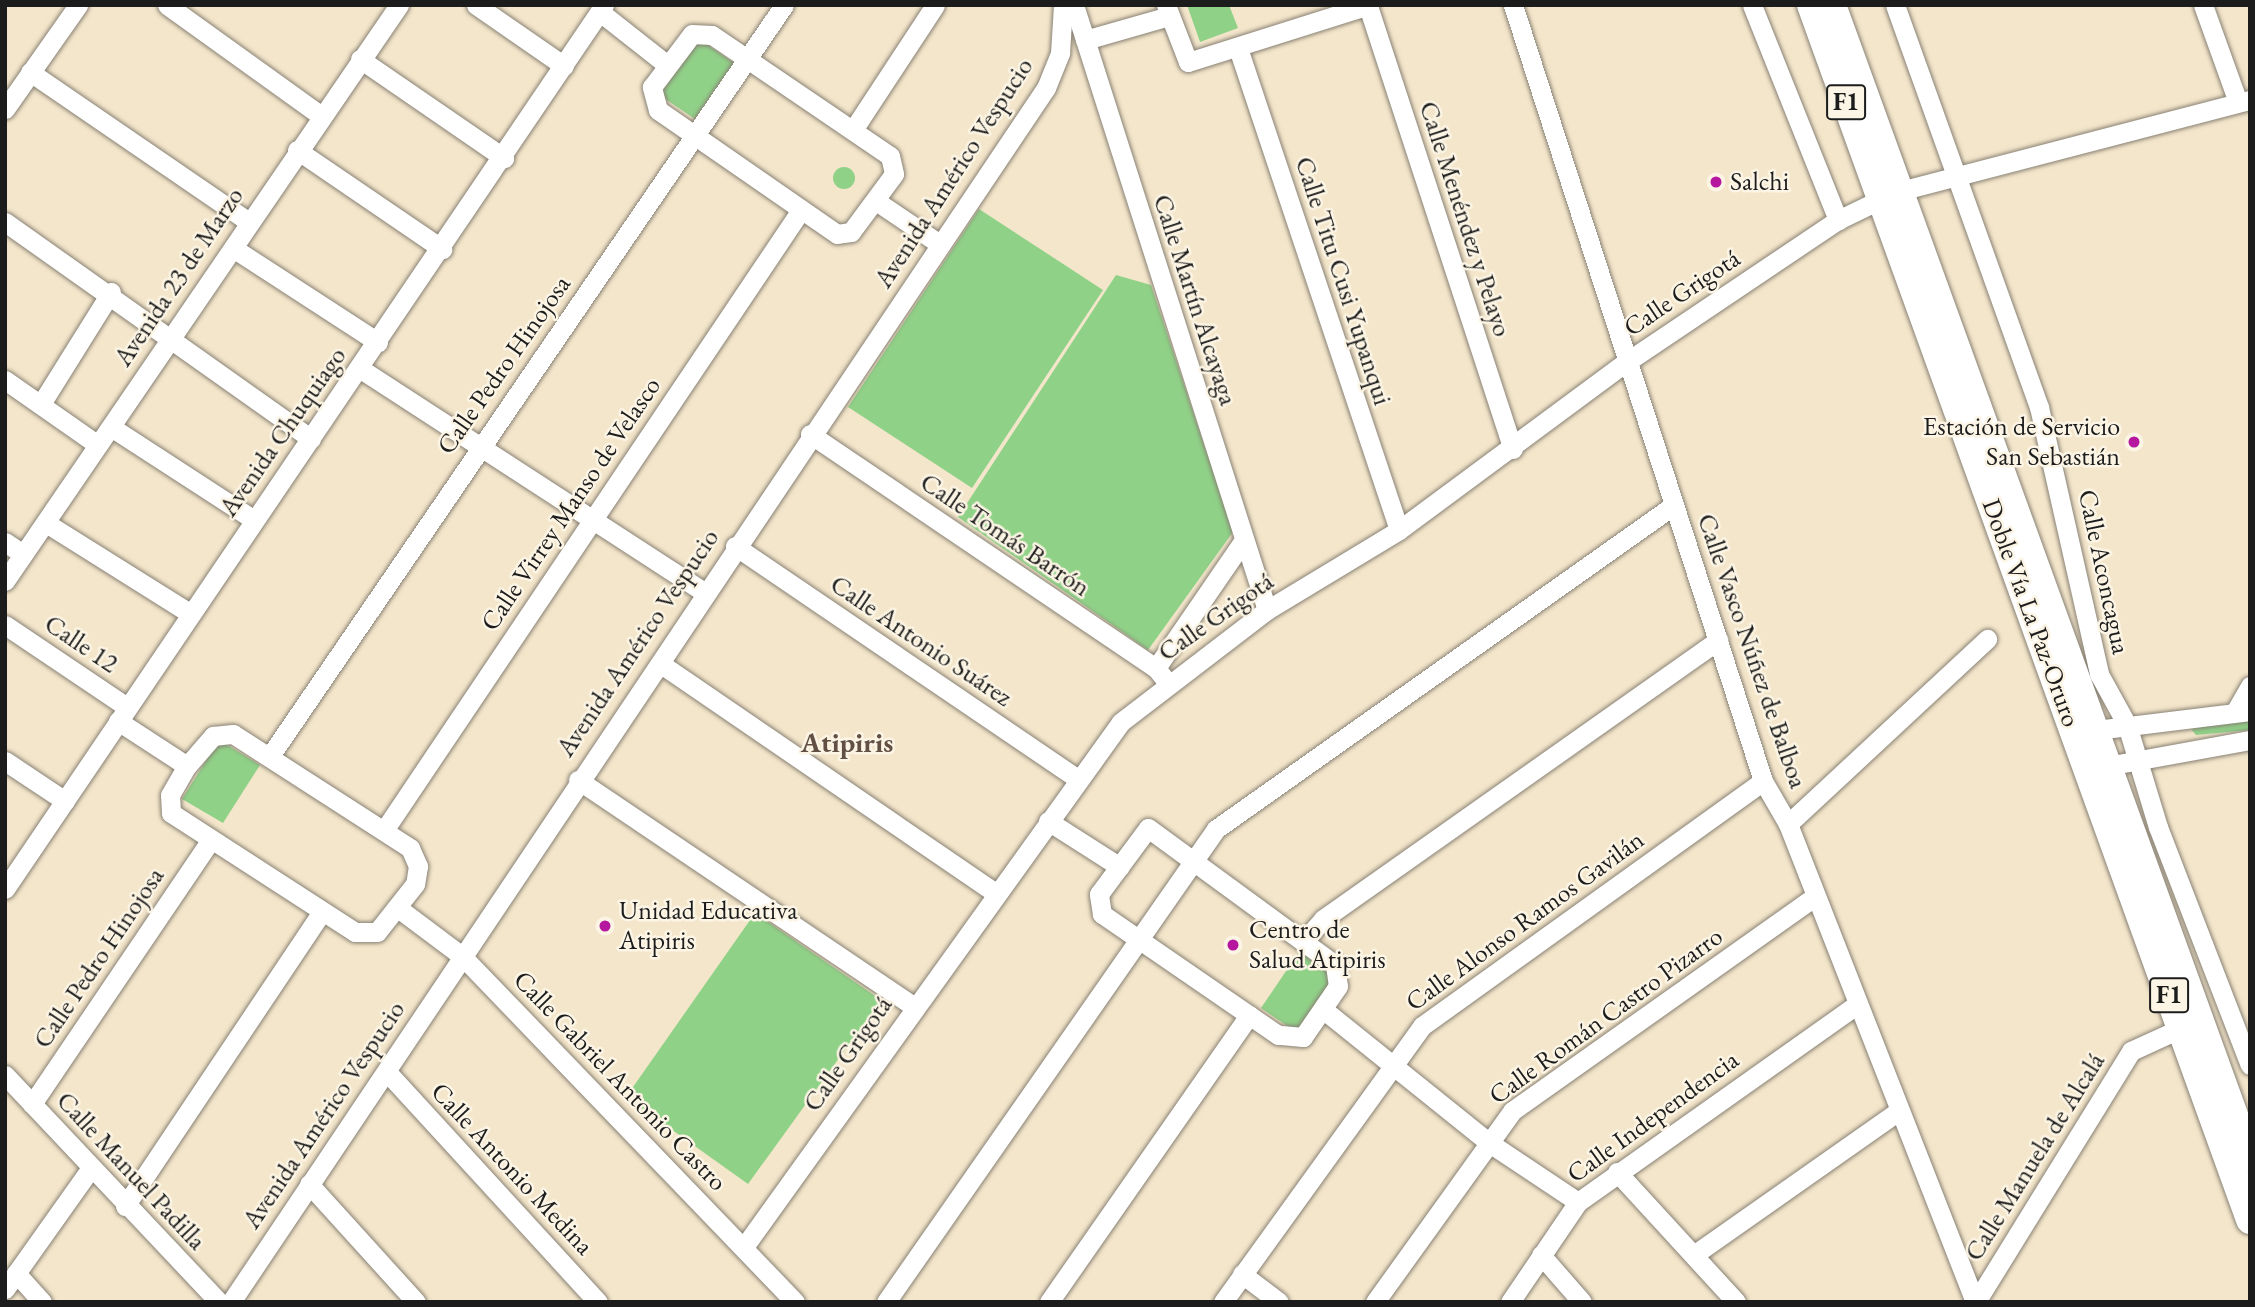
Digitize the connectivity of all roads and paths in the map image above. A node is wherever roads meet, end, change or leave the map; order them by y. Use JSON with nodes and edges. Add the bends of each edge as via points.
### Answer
{"nodes":[{"id":1,"x":78,"y":5,"type":"edge"},
{"id":2,"x":167,"y":5,"type":"edge"},
{"id":3,"x":399,"y":5,"type":"edge"},
{"id":4,"x":476,"y":5,"type":"edge"},
{"id":5,"x":784,"y":5,"type":"edge"},
{"id":6,"x":935,"y":5,"type":"edge"},
{"id":7,"x":1063,"y":5,"type":"edge"},
{"id":8,"x":1074,"y":5,"type":"edge"},
{"id":9,"x":1513,"y":5,"type":"edge"},
{"id":10,"x":1752,"y":5,"type":"edge"},
{"id":11,"x":1811,"y":5,"type":"edge"},
{"id":12,"x":1832,"y":5,"type":"edge"},
{"id":13,"x":1895,"y":5,"type":"edge"},
{"id":14,"x":2203,"y":5,"type":"edge"},
{"id":15,"x":1369,"y":6,"type":"edge"},
{"id":16,"x":602,"y":9,"type":"edge"},
{"id":17,"x":1168,"y":10,"type":"edge"},
{"id":18,"x":1085,"y":40,"type":"junction"},
{"id":19,"x":1238,"y":48,"type":"junction"},
{"id":20,"x":360,"y":59,"type":"junction"},
{"id":21,"x":748,"y":59,"type":"junction"},
{"id":22,"x":666,"y":64,"type":"junction"},
{"id":23,"x":564,"y":66,"type":"junction"},
{"id":24,"x":30,"y":72,"type":"junction"},
{"id":25,"x":2244,"y":101,"type":"edge"},
{"id":26,"x":5,"y":109,"type":"edge"},
{"id":27,"x":320,"y":115,"type":"junction"},
{"id":28,"x":853,"y":130,"type":"junction"},
{"id":29,"x":694,"y":137,"type":"junction"},
{"id":30,"x":297,"y":150,"type":"junction"},
{"id":31,"x":503,"y":158,"type":"junction"},
{"id":32,"x":1957,"y":174,"type":"junction"},
{"id":33,"x":1890,"y":195,"type":"junction"},
{"id":34,"x":876,"y":201,"type":"junction"},
{"id":35,"x":802,"y":210,"type":"junction"},
{"id":36,"x":1838,"y":220,"type":"junction"},
{"id":37,"x":249,"y":222,"type":"junction"},
{"id":38,"x":7,"y":228,"type":"edge"},
{"id":39,"x":941,"y":245,"type":"junction"},
{"id":40,"x":233,"y":248,"type":"junction"},
{"id":41,"x":442,"y":249,"type":"junction"},
{"id":42,"x":111,"y":292,"type":"junction"},
{"id":43,"x":170,"y":335,"type":"junction"},
{"id":44,"x":378,"y":342,"type":"junction"},
{"id":45,"x":1625,"y":363,"type":"junction"},
{"id":46,"x":359,"y":368,"type":"junction"},
{"id":47,"x":5,"y":380,"type":"edge"},
{"id":48,"x":41,"y":404,"type":"junction"},
{"id":49,"x":111,"y":427,"type":"junction"},
{"id":50,"x":810,"y":435,"type":"junction"},
{"id":51,"x":311,"y":439,"type":"junction"},
{"id":52,"x":98,"y":445,"type":"junction"},
{"id":53,"x":479,"y":446,"type":"junction"},
{"id":54,"x":1513,"y":449,"type":"junction"},
{"id":55,"x":1674,"y":505,"type":"junction"},
{"id":56,"x":591,"y":519,"type":"junction"},
{"id":57,"x":254,"y":520,"type":"junction"},
{"id":58,"x":46,"y":523,"type":"junction"},
{"id":59,"x":1399,"y":530,"type":"junction"},
{"id":60,"x":1244,"y":540,"type":"junction"},
{"id":61,"x":5,"y":542,"type":"edge"},
{"id":62,"x":735,"y":547,"type":"junction"},
{"id":63,"x":23,"y":554,"type":"junction"},
{"id":64,"x":5,"y":581,"type":"edge"},
{"id":65,"x":704,"y":592,"type":"junction"},
{"id":66,"x":1267,"y":610,"type":"junction"},
{"id":67,"x":191,"y":614,"type":"junction"},
{"id":68,"x":5,"y":625,"type":"edge"},
{"id":69,"x":1987,"y":639,"type":"dead end"},
{"id":70,"x":1718,"y":640,"type":"junction"},
{"id":71,"x":661,"y":664,"type":"junction"},
{"id":72,"x":1162,"y":675,"type":"junction"},
{"id":73,"x":2250,"y":686,"type":"edge"},
{"id":74,"x":2243,"y":711,"type":"edge"},
{"id":75,"x":123,"y":714,"type":"junction"},
{"id":76,"x":2127,"y":725,"type":"junction"},
{"id":77,"x":2096,"y":730,"type":"junction"},
{"id":78,"x":2250,"y":740,"type":"edge"},
{"id":79,"x":270,"y":756,"type":"junction"},
{"id":80,"x":2137,"y":758,"type":"junction"},
{"id":81,"x":5,"y":761,"type":"edge"},
{"id":82,"x":187,"y":766,"type":"junction"},
{"id":83,"x":2098,"y":767,"type":"junction"},
{"id":84,"x":1078,"y":779,"type":"junction"},
{"id":85,"x":578,"y":780,"type":"junction"},
{"id":86,"x":1763,"y":781,"type":"junction"},
{"id":87,"x":65,"y":801,"type":"junction"},
{"id":88,"x":1048,"y":821,"type":"junction"},
{"id":89,"x":1788,"y":824,"type":"junction"},
{"id":90,"x":385,"y":830,"type":"junction"},
{"id":91,"x":210,"y":841,"type":"junction"},
{"id":92,"x":1195,"y":860,"type":"junction"},
{"id":93,"x":1120,"y":867,"type":"junction"},
{"id":94,"x":5,"y":889,"type":"edge"},
{"id":95,"x":997,"y":894,"type":"junction"},
{"id":96,"x":1816,"y":896,"type":"junction"},
{"id":97,"x":398,"y":908,"type":"junction"},
{"id":98,"x":322,"y":912,"type":"junction"},
{"id":99,"x":1304,"y":941,"type":"junction"},
{"id":100,"x":1140,"y":942,"type":"junction"},
{"id":101,"x":462,"y":956,"type":"junction"},
{"id":102,"x":1858,"y":1004,"type":"junction"},
{"id":103,"x":913,"y":1006,"type":"junction"},
{"id":104,"x":1324,"y":1010,"type":"junction"},
{"id":105,"x":1250,"y":1015,"type":"junction"},
{"id":106,"x":2181,"y":1028,"type":"junction"},
{"id":107,"x":2250,"y":1065,"type":"edge"},
{"id":108,"x":1390,"y":1067,"type":"junction"},
{"id":109,"x":387,"y":1072,"type":"junction"},
{"id":110,"x":8,"y":1085,"type":"edge"},
{"id":111,"x":32,"y":1104,"type":"junction"},
{"id":112,"x":1897,"y":1112,"type":"junction"},
{"id":113,"x":1488,"y":1142,"type":"junction"},
{"id":114,"x":2250,"y":1159,"type":"edge"},
{"id":115,"x":91,"y":1168,"type":"junction"},
{"id":116,"x":1617,"y":1172,"type":"junction"},
{"id":117,"x":309,"y":1184,"type":"junction"},
{"id":118,"x":1578,"y":1202,"type":"junction"},
{"id":119,"x":125,"y":1206,"type":"junction"},
{"id":120,"x":2250,"y":1220,"type":"edge"},
{"id":121,"x":744,"y":1247,"type":"junction"},
{"id":122,"x":1695,"y":1254,"type":"junction"},
{"id":123,"x":1541,"y":1255,"type":"junction"},
{"id":124,"x":1242,"y":1274,"type":"junction"},
{"id":125,"x":11,"y":1281,"type":"edge"},
{"id":126,"x":41,"y":1302,"type":"edge"},
{"id":127,"x":219,"y":1302,"type":"edge"},
{"id":128,"x":230,"y":1302,"type":"edge"},
{"id":129,"x":416,"y":1302,"type":"edge"},
{"id":130,"x":598,"y":1302,"type":"edge"},
{"id":131,"x":794,"y":1302,"type":"edge"},
{"id":132,"x":886,"y":1302,"type":"edge"},
{"id":133,"x":1049,"y":1302,"type":"edge"},
{"id":134,"x":1223,"y":1302,"type":"edge"},
{"id":135,"x":1279,"y":1302,"type":"edge"},
{"id":136,"x":1376,"y":1302,"type":"edge"},
{"id":137,"x":1510,"y":1302,"type":"edge"},
{"id":138,"x":1583,"y":1302,"type":"edge"},
{"id":139,"x":1736,"y":1302,"type":"edge"},
{"id":140,"x":1975,"y":1302,"type":"edge"}],
"edges":[{"from":1,"to":24,"type":"street"},
{"from":2,"to":27,"type":"street"},
{"from":3,"to":20,"type":"street","name":"Avenida 23 de Marzo"},
{"from":4,"to":23,"type":"street"},
{"from":5,"to":21,"type":"street","name":"Calle Pedro Hinojosa"},
{"from":6,"to":28,"type":"street"},
{"from":7,"to":39,"type":"street","name":"Avenida Américo Vespucio","via":[[1060,53],[1046,88]]},
{"from":8,"to":18,"type":"street","name":"Calle Martín Alcayaga"},
{"from":9,"to":45,"type":"street","name":"Calle Vasco Núñez de Balboa"},
{"from":10,"to":36,"type":"street"},
{"from":11,"to":33,"type":"highway","name":"Doble Vía La Paz-Oruro","number":"F1"},
{"from":12,"to":33,"type":"highway","name":"Doble Vía La Paz-Oruro","number":"F1"},
{"from":13,"to":32,"type":"street","name":"Calle Aconcagua"},
{"from":14,"to":25,"type":"street"},
{"from":15,"to":19,"type":"street"},
{"from":15,"to":54,"type":"street","name":"Calle Menéndez y Pelayo"},
{"from":16,"to":22,"type":"street"},
{"from":16,"to":23,"type":"street","name":"Avenida Chuquiago"},
{"from":17,"to":18,"type":"street"},
{"from":17,"to":19,"type":"street","via":[[1188,62]]},
{"from":18,"to":60,"type":"street","name":"Calle Martín Alcayaga"},
{"from":19,"to":59,"type":"street","name":"Calle Titu Cusi Yupanqui"},
{"from":20,"to":27,"type":"street","name":"Avenida 23 de Marzo"},
{"from":20,"to":31,"type":"street"},
{"from":21,"to":22,"type":"street","via":[[701,33],[683,41]]},
{"from":21,"to":28,"type":"street"},
{"from":21,"to":29,"type":"street","name":"Calle Pedro Hinojosa"},
{"from":22,"to":29,"type":"street","via":[[652,102]]},
{"from":23,"to":31,"type":"street","name":"Avenida Chuquiago"},
{"from":24,"to":26,"type":"street"},
{"from":24,"to":37,"type":"street"},
{"from":25,"to":32,"type":"street","name":"Calle Grigotá"},
{"from":27,"to":30,"type":"street","name":"Avenida 23 de Marzo"},
{"from":28,"to":34,"type":"street","via":[[884,148],[895,165]]},
{"from":29,"to":35,"type":"street"},
{"from":29,"to":53,"type":"street","name":"Calle Pedro Hinojosa"},
{"from":30,"to":37,"type":"street","name":"Avenida 23 de Marzo"},
{"from":30,"to":41,"type":"street"},
{"from":31,"to":41,"type":"street","name":"Avenida Chuquiago"},
{"from":32,"to":33,"type":"street","name":"Calle Grigotá"},
{"from":32,"to":76,"type":"street","name":"Calle Aconcagua","via":[[2039,407],[2077,559],[2092,651]]},
{"from":33,"to":36,"type":"street","name":"Calle Grigotá"},
{"from":33,"to":77,"type":"highway","name":"Doble Vía La Paz-Oruro","number":"F1"},
{"from":33,"to":83,"type":"highway","name":"Doble Vía La Paz-Oruro","number":"F1"},
{"from":34,"to":35,"type":"street","via":[[846,234]]},
{"from":34,"to":39,"type":"street"},
{"from":35,"to":56,"type":"street","name":"Calle Virrey Manso de Velasco"},
{"from":36,"to":45,"type":"street","name":"Calle Grigotá"},
{"from":37,"to":40,"type":"street","name":"Avenida 23 de Marzo"},
{"from":38,"to":42,"type":"street"},
{"from":39,"to":50,"type":"street","name":"Avenida Américo Vespucio"},
{"from":40,"to":43,"type":"street","name":"Avenida 23 de Marzo"},
{"from":40,"to":44,"type":"street"},
{"from":41,"to":44,"type":"street","name":"Avenida Chuquiago"},
{"from":42,"to":43,"type":"street"},
{"from":42,"to":48,"type":"street"},
{"from":43,"to":49,"type":"street","name":"Avenida 23 de Marzo"},
{"from":43,"to":51,"type":"street"},
{"from":44,"to":46,"type":"street","name":"Avenida Chuquiago"},
{"from":45,"to":54,"type":"street","name":"Calle Grigotá"},
{"from":45,"to":55,"type":"street","name":"Calle Vasco Núñez de Balboa"},
{"from":46,"to":51,"type":"street","name":"Avenida Chuquiago"},
{"from":46,"to":53,"type":"street"},
{"from":47,"to":48,"type":"street"},
{"from":48,"to":52,"type":"street"},
{"from":49,"to":52,"type":"street","name":"Avenida 23 de Marzo"},
{"from":49,"to":57,"type":"street"},
{"from":50,"to":62,"type":"street","name":"Avenida Américo Vespucio"},
{"from":50,"to":72,"type":"street","name":"Calle Tomás Barrón"},
{"from":51,"to":57,"type":"street","name":"Avenida Chuquiago"},
{"from":52,"to":58,"type":"street","name":"Avenida 23 de Marzo"},
{"from":53,"to":56,"type":"street"},
{"from":53,"to":79,"type":"street","name":"Calle Pedro Hinojosa"},
{"from":54,"to":59,"type":"street","name":"Calle Grigotá"},
{"from":55,"to":70,"type":"street","name":"Calle Vasco Núñez de Balboa"},
{"from":55,"to":92,"type":"street","via":[[1216,829]]},
{"from":56,"to":65,"type":"street"},
{"from":56,"to":90,"type":"street","name":"Calle Virrey Manso de Velasco"},
{"from":57,"to":67,"type":"street","name":"Avenida Chuquiago"},
{"from":58,"to":63,"type":"street","name":"Avenida 23 de Marzo"},
{"from":58,"to":67,"type":"street"},
{"from":59,"to":66,"type":"street","name":"Calle Grigotá"},
{"from":60,"to":66,"type":"street","name":"Calle Martín Alcayaga"},
{"from":60,"to":72,"type":"street"},
{"from":61,"to":63,"type":"street"},
{"from":62,"to":65,"type":"street","name":"Avenida Américo Vespucio"},
{"from":62,"to":84,"type":"street","name":"Calle Antonio Suárez"},
{"from":63,"to":64,"type":"street","name":"Avenida 23 de Marzo"},
{"from":65,"to":71,"type":"street","name":"Avenida Américo Vespucio"},
{"from":66,"to":72,"type":"street","name":"Calle Grigotá"},
{"from":67,"to":75,"type":"street","name":"Avenida Chuquiago"},
{"from":68,"to":75,"type":"street","name":"Calle 12"},
{"from":69,"to":89,"type":"street"},
{"from":70,"to":86,"type":"street","name":"Calle Vasco Núñez de Balboa"},
{"from":70,"to":99,"type":"street","via":[[1323,919]]},
{"from":71,"to":85,"type":"street","name":"Avenida Américo Vespucio"},
{"from":71,"to":95,"type":"street"},
{"from":72,"to":84,"type":"street","name":"Calle Grigotá"},
{"from":73,"to":74,"type":"street"},
{"from":74,"to":76,"type":"street"},
{"from":75,"to":82,"type":"street","name":"Calle 12"},
{"from":75,"to":87,"type":"street","name":"Avenida Chuquiago"},
{"from":76,"to":77,"type":"street"},
{"from":76,"to":80,"type":"street","name":"Calle Aconcagua"},
{"from":77,"to":83,"type":"highway","name":"Doble Vía La Paz-Oruro","number":"F1"},
{"from":78,"to":80,"type":"street"},
{"from":79,"to":82,"type":"street","via":[[222,734]]},
{"from":79,"to":90,"type":"street"},
{"from":80,"to":83,"type":"street"},
{"from":80,"to":107,"type":"street","name":"Calle Aconcagua"},
{"from":81,"to":87,"type":"street"},
{"from":82,"to":91,"type":"street","via":[[169,806]]},
{"from":83,"to":106,"type":"highway","name":"Doble Vía La Paz-Oruro","number":"F1"},
{"from":83,"to":114,"type":"highway","name":"Doble Vía La Paz-Oruro","number":"F1"},
{"from":84,"to":88,"type":"street","name":"Calle Grigotá"},
{"from":85,"to":101,"type":"street","name":"Avenida Américo Vespucio"},
{"from":85,"to":103,"type":"street"},
{"from":86,"to":89,"type":"street","name":"Calle Vasco Núñez de Balboa"},
{"from":86,"to":108,"type":"street","name":"Calle Alonso Ramos Gavilán","via":[[1422,1026]]},
{"from":87,"to":94,"type":"street","name":"Avenida Chuquiago"},
{"from":88,"to":93,"type":"street"},
{"from":88,"to":95,"type":"street","name":"Calle Grigotá"},
{"from":89,"to":96,"type":"street","name":"Calle Vasco Núñez de Balboa"},
{"from":90,"to":97,"type":"street","via":[[410,848],[418,866]]},
{"from":91,"to":98,"type":"street"},
{"from":91,"to":111,"type":"street","name":"Calle Pedro Hinojosa"},
{"from":92,"to":93,"type":"street","via":[[1148,828]]},
{"from":92,"to":99,"type":"street"},
{"from":92,"to":100,"type":"street"},
{"from":93,"to":100,"type":"street","via":[[1099,894],[1098,907]]},
{"from":95,"to":103,"type":"street","name":"Calle Grigotá"},
{"from":96,"to":102,"type":"street","name":"Calle Vasco Núñez de Balboa"},
{"from":96,"to":113,"type":"street","name":"Calle Román Castro Pizarro","via":[[1512,1111]]},
{"from":97,"to":98,"type":"street","via":[[377,932],[364,935]]},
{"from":97,"to":101,"type":"street","name":"Calle Gabriel Antonio Castro"},
{"from":98,"to":119,"type":"street"},
{"from":99,"to":104,"type":"street","via":[[1340,973]]},
{"from":100,"to":105,"type":"street"},
{"from":100,"to":132,"type":"street"},
{"from":101,"to":109,"type":"street","name":"Avenida Américo Vespucio"},
{"from":101,"to":121,"type":"street","name":"Calle Gabriel Antonio Castro"},
{"from":102,"to":112,"type":"street","name":"Calle Vasco Núñez de Balboa"},
{"from":102,"to":116,"type":"street","name":"Calle Independencia"},
{"from":103,"to":121,"type":"street","name":"Calle Grigotá"},
{"from":104,"to":105,"type":"street","via":[[1295,1040]]},
{"from":104,"to":108,"type":"street"},
{"from":105,"to":133,"type":"street"},
{"from":106,"to":120,"type":"highway","name":"Doble Vía La Paz-Oruro","number":"F1"},
{"from":106,"to":140,"type":"street","name":"Calle Manuela de Alcalá","via":[[2132,1051]]},
{"from":108,"to":113,"type":"street"},
{"from":108,"to":124,"type":"street","name":"Calle Alonso Ramos Gavilán"},
{"from":109,"to":117,"type":"street","name":"Avenida Américo Vespucio"},
{"from":109,"to":130,"type":"street","name":"Calle Antonio Medina"},
{"from":110,"to":111,"type":"street","name":"Calle Manuel Padilla"},
{"from":111,"to":115,"type":"street","name":"Calle Manuel Padilla"},
{"from":112,"to":122,"type":"street"},
{"from":112,"to":140,"type":"street","name":"Calle Vasco Núñez de Balboa"},
{"from":113,"to":118,"type":"street"},
{"from":113,"to":136,"type":"street","name":"Calle Román Castro Pizarro"},
{"from":115,"to":119,"type":"street","name":"Calle Manuel Padilla"},
{"from":115,"to":125,"type":"street"},
{"from":116,"to":118,"type":"street","name":"Calle Independencia"},
{"from":116,"to":122,"type":"street"},
{"from":117,"to":128,"type":"street","name":"Avenida Américo Vespucio"},
{"from":117,"to":129,"type":"street"},
{"from":118,"to":123,"type":"street","name":"Calle Independencia"},
{"from":119,"to":127,"type":"street","name":"Calle Manuel Padilla"},
{"from":121,"to":131,"type":"street","name":"Calle Gabriel Antonio Castro"},
{"from":122,"to":139,"type":"street"},
{"from":123,"to":137,"type":"street","name":"Calle Independencia"},
{"from":123,"to":138,"type":"street"},
{"from":124,"to":134,"type":"street","name":"Calle Alonso Ramos Gavilán"},
{"from":124,"to":135,"type":"street"},
{"from":125,"to":126,"type":"street"}]}
